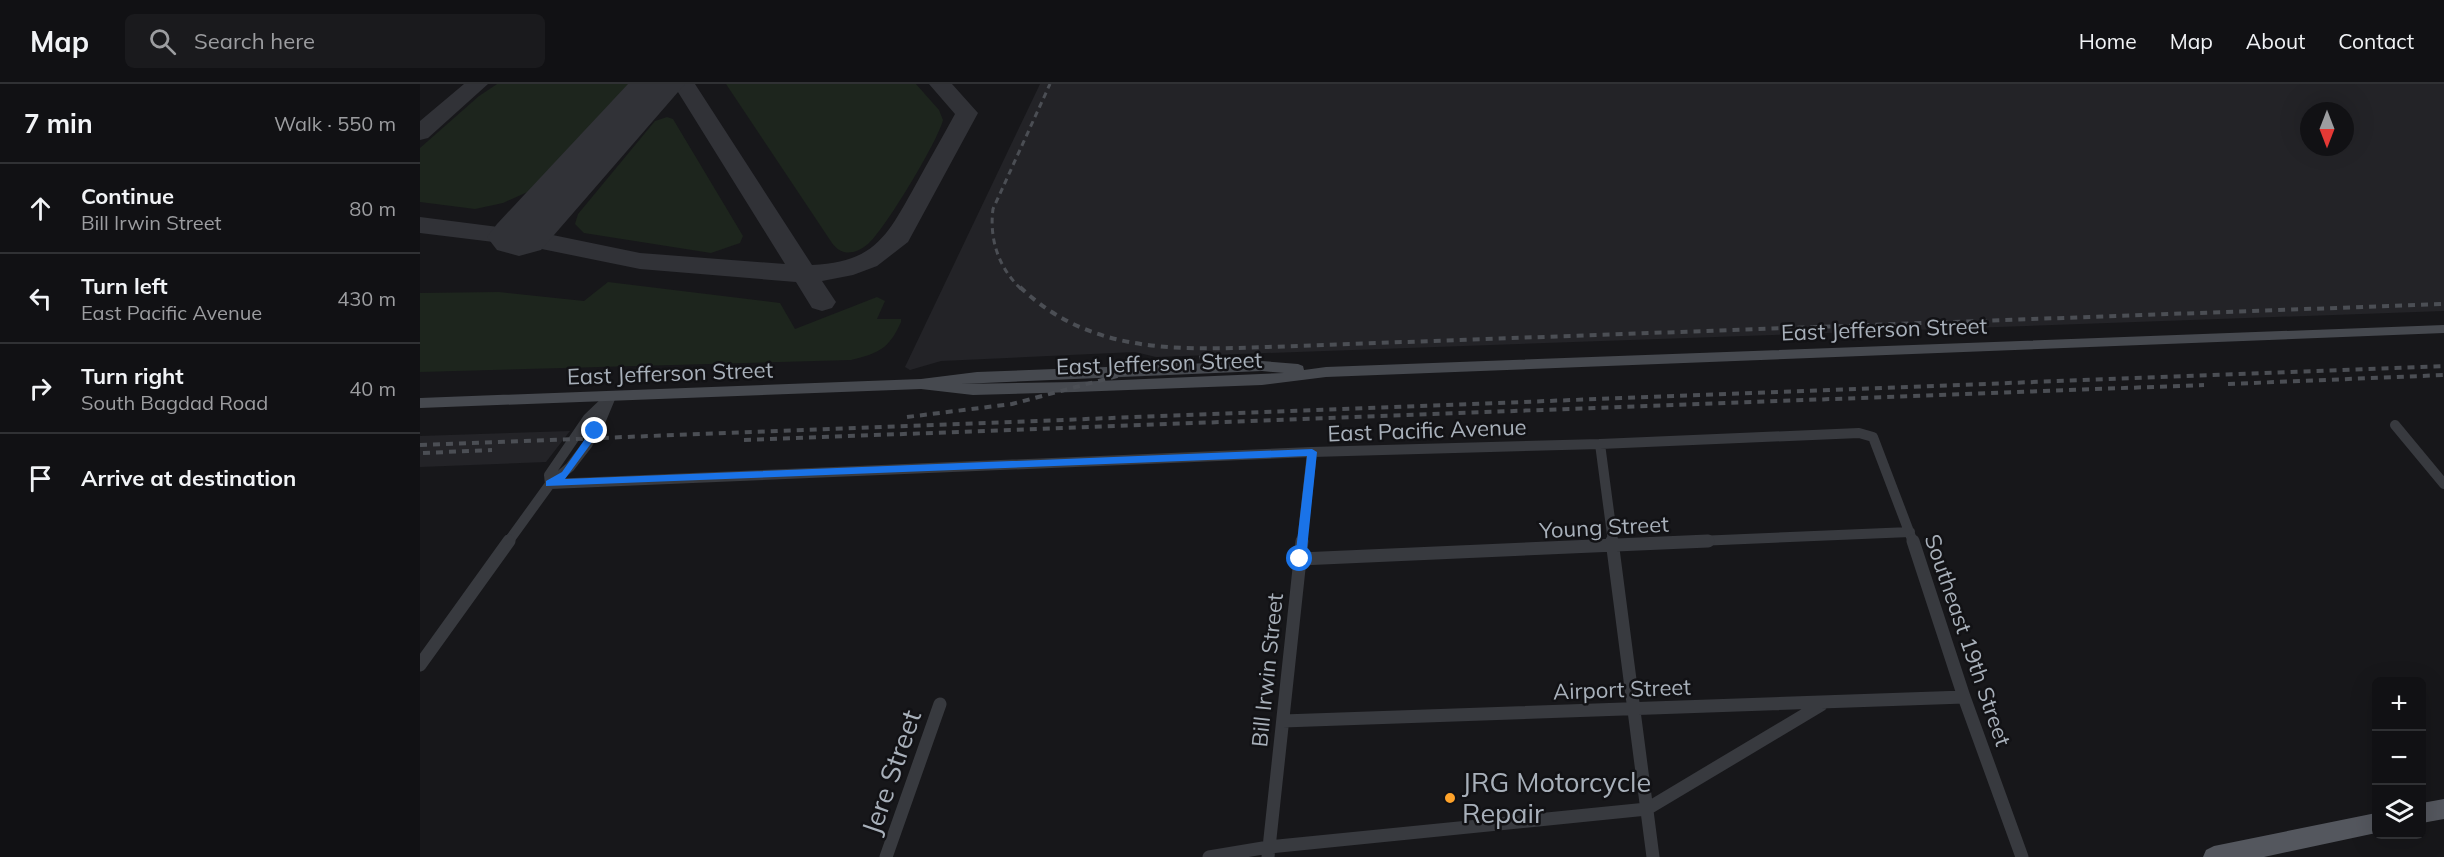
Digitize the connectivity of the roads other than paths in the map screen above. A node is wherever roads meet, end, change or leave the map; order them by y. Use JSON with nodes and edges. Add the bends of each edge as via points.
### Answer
{"nodes":[{"id":1,"x":2444,"y":329,"type":"edge"},
{"id":2,"x":611,"y":396,"type":"junction"},
{"id":3,"x":420,"y":403,"type":"edge"},
{"id":4,"x":2395,"y":425,"type":"dead end"},
{"id":5,"x":1873,"y":437,"type":"joint"},
{"id":6,"x":1600,"y":444,"type":"junction"},
{"id":7,"x":1312,"y":452,"type":"junction"},
{"id":8,"x":550,"y":484,"type":"junction"},
{"id":9,"x":2444,"y":484,"type":"edge"},
{"id":10,"x":1910,"y":532,"type":"junction"},
{"id":11,"x":1613,"y":546,"type":"junction"},
{"id":12,"x":1300,"y":559,"type":"junction"},
{"id":13,"x":420,"y":665,"type":"edge"},
{"id":14,"x":1964,"y":697,"type":"junction"},
{"id":15,"x":1824,"y":703,"type":"junction"},
{"id":16,"x":940,"y":704,"type":"dead end"},
{"id":17,"x":1633,"y":709,"type":"junction"},
{"id":18,"x":1283,"y":721,"type":"junction"},
{"id":19,"x":1647,"y":809,"type":"junction"},
{"id":20,"x":2444,"y":809,"type":"edge"},
{"id":21,"x":2426,"y":812,"type":"edge"},
{"id":22,"x":2372,"y":824,"type":"edge"},
{"id":23,"x":1269,"y":852,"type":"edge"},
{"id":24,"x":2238,"y":855,"type":"edge"},
{"id":25,"x":886,"y":857,"type":"edge"},
{"id":26,"x":1209,"y":857,"type":"edge"},
{"id":27,"x":1653,"y":857,"type":"edge"},
{"id":28,"x":2022,"y":857,"type":"edge"}],
"edges":[{"from":1,"to":2,"type":"main road","name":"East Jefferson Street","via":[[1326,372],[1262,380],[1052,388],[973,390],[921,384]]},
{"from":2,"to":3,"type":"main road","name":"East Jefferson Street"},
{"from":2,"to":8,"type":"street","via":[[605,417],[585,447],[565,474]]},
{"from":4,"to":9,"type":"street"},
{"from":5,"to":6,"type":"street","name":"East Pacific Avenue","via":[[1859,433]]},
{"from":5,"to":10,"type":"street","name":"Southeast 19th Street"},
{"from":6,"to":7,"type":"street","name":"East Pacific Avenue"},
{"from":6,"to":11,"type":"street"},
{"from":7,"to":8,"type":"street","name":"East Pacific Avenue"},
{"from":7,"to":12,"type":"street","name":"Bill Irwin Street"},
{"from":8,"to":13,"type":"street"},
{"from":10,"to":11,"type":"street","name":"Young Street"},
{"from":10,"to":14,"type":"street","name":"Southeast 19th Street"},
{"from":11,"to":12,"type":"street","name":"Young Street"},
{"from":11,"to":17,"type":"street"},
{"from":12,"to":18,"type":"street","name":"Bill Irwin Street"},
{"from":14,"to":15,"type":"street","name":"Airport Street"},
{"from":14,"to":28,"type":"street","name":"Southeast 19th Street"},
{"from":15,"to":17,"type":"street","name":"Airport Street"},
{"from":15,"to":19,"type":"street"},
{"from":16,"to":25,"type":"street","name":"Jere Street"},
{"from":17,"to":18,"type":"street","name":"Airport Street"},
{"from":17,"to":19,"type":"street"},
{"from":18,"to":23,"type":"street","name":"Bill Irwin Street"},
{"from":19,"to":23,"type":"street"},
{"from":19,"to":27,"type":"street"},
{"from":20,"to":21,"type":"main road"},
{"from":22,"to":24,"type":"main road"},
{"from":23,"to":26,"type":"street"}]}
